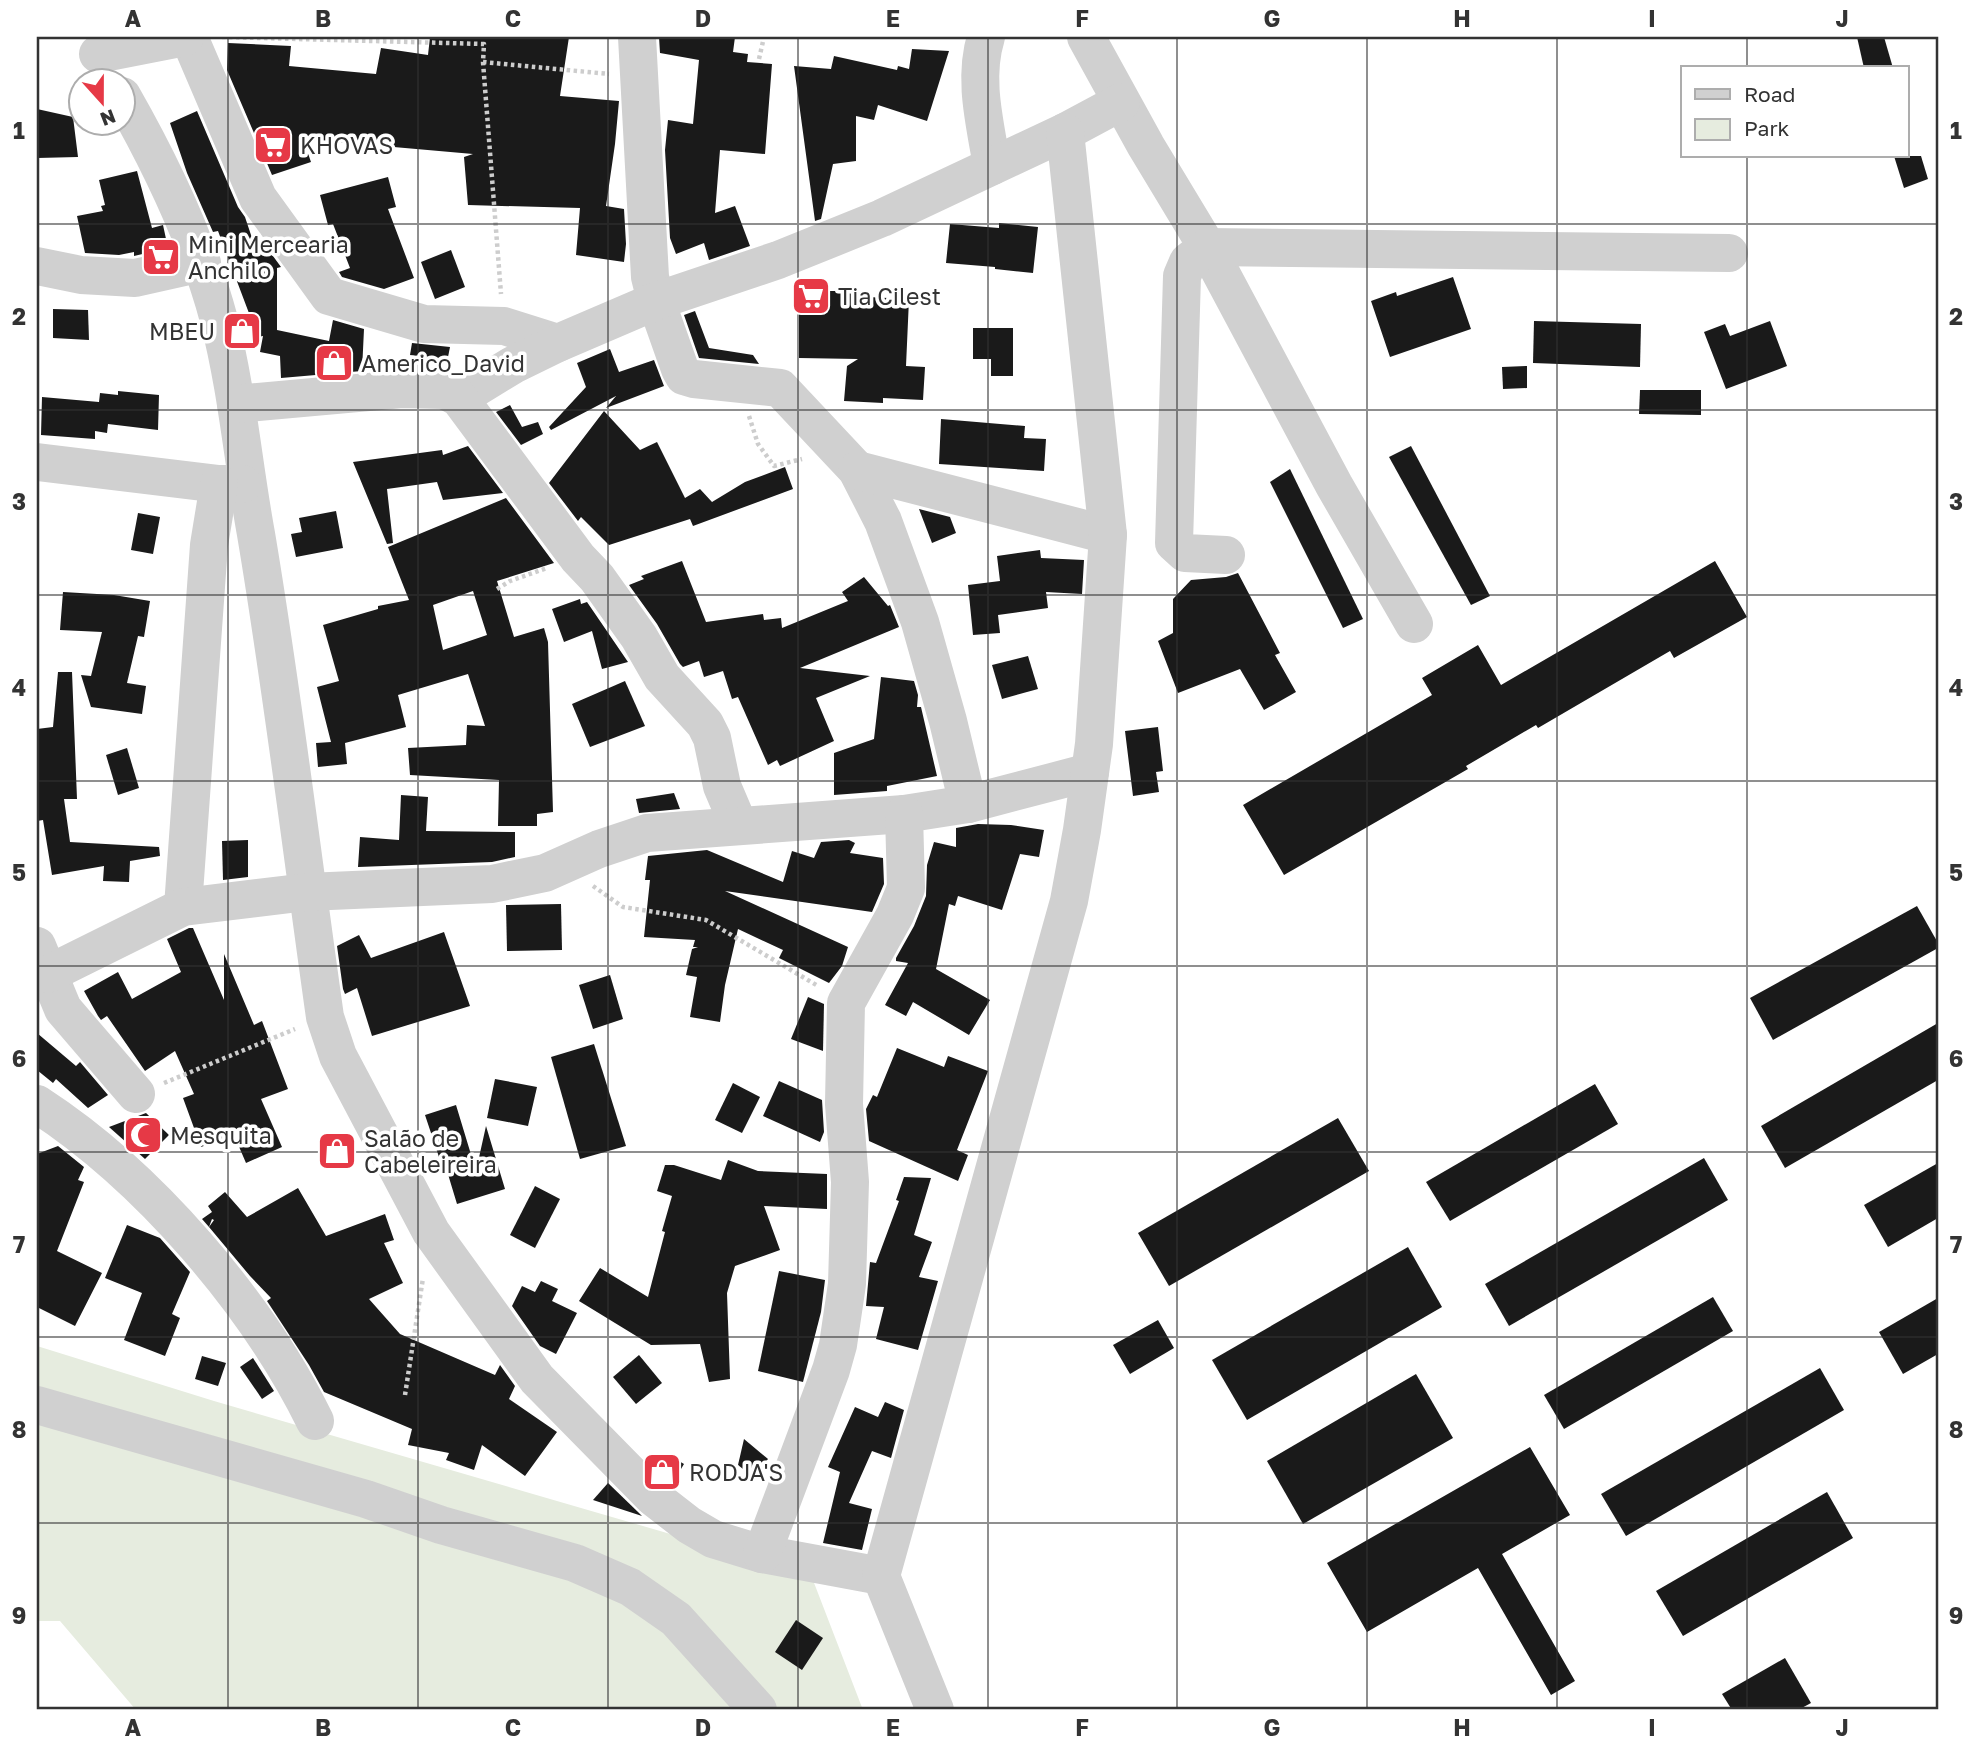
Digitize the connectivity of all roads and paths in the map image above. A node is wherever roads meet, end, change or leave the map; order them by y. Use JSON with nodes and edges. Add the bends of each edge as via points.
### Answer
{"nodes":[{"id":1,"x":187,"y":37,"type":"edge"},
{"id":2,"x":214,"y":37,"type":"edge"},
{"id":3,"x":637,"y":37,"type":"edge"},
{"id":4,"x":764,"y":37,"type":"edge"},
{"id":5,"x":986,"y":37,"type":"edge"},
{"id":6,"x":1086,"y":37,"type":"edge"},
{"id":7,"x":100,"y":57,"type":"edge"},
{"id":8,"x":759,"y":59,"type":"dead end"},
{"id":9,"x":483,"y":62,"type":"junction"},
{"id":10,"x":638,"y":77,"type":"junction"},
{"id":11,"x":1121,"y":102,"type":"junction"},
{"id":12,"x":136,"y":121,"type":"edge"},
{"id":13,"x":1065,"y":132,"type":"junction"},
{"id":14,"x":992,"y":166,"type":"junction"},
{"id":15,"x":1207,"y":247,"type":"junction"},
{"id":16,"x":1729,"y":253,"type":"dead end"},
{"id":17,"x":202,"y":263,"type":"junction"},
{"id":18,"x":37,"y":266,"type":"edge"},
{"id":19,"x":656,"y":301,"type":"junction"},
{"id":20,"x":504,"y":326,"type":"junction"},
{"id":21,"x":558,"y":343,"type":"junction"},
{"id":22,"x":745,"y":385,"type":"junction"},
{"id":23,"x":458,"y":398,"type":"junction"},
{"id":24,"x":236,"y":404,"type":"junction"},
{"id":25,"x":37,"y":466,"type":"edge"},
{"id":26,"x":774,"y":466,"type":"dead end"},
{"id":27,"x":857,"y":470,"type":"junction"},
{"id":28,"x":233,"y":484,"type":"junction"},
{"id":29,"x":1108,"y":535,"type":"junction"},
{"id":30,"x":1226,"y":555,"type":"dead end"},
{"id":31,"x":578,"y":558,"type":"junction"},
{"id":32,"x":497,"y":589,"type":"dead end"},
{"id":33,"x":1414,"y":624,"type":"dead end"},
{"id":34,"x":1090,"y":772,"type":"junction"},
{"id":35,"x":968,"y":804,"type":"junction"},
{"id":36,"x":905,"y":814,"type":"junction"},
{"id":37,"x":739,"y":825,"type":"junction"},
{"id":38,"x":592,"y":886,"type":"dead end"},
{"id":39,"x":307,"y":892,"type":"junction"},
{"id":40,"x":183,"y":907,"type":"junction"},
{"id":41,"x":43,"y":960,"type":"edge"},
{"id":42,"x":846,"y":1003,"type":"junction"},
{"id":43,"x":325,"y":1017,"type":"junction"},
{"id":44,"x":136,"y":1094,"type":"joint"},
{"id":45,"x":37,"y":1104,"type":"edge"},
{"id":46,"x":431,"y":1233,"type":"junction"},
{"id":47,"x":405,"y":1395,"type":"dead end"},
{"id":48,"x":37,"y":1405,"type":"edge"},
{"id":49,"x":315,"y":1422,"type":"dead end"},
{"id":50,"x":762,"y":1554,"type":"junction"},
{"id":51,"x":881,"y":1576,"type":"junction"},
{"id":52,"x":758,"y":1710,"type":"edge"},
{"id":53,"x":935,"y":1710,"type":"edge"}],
"edges":[{"from":1,"to":7,"type":"street"},
{"from":1,"to":20,"type":"street","via":[[258,198],[329,296],[424,324]]},
{"from":2,"to":9,"type":"path","via":[[484,44]]},
{"from":3,"to":10,"type":"street"},
{"from":4,"to":8,"type":"path"},
{"from":5,"to":14,"type":"street","via":[[981,102]]},
{"from":6,"to":11,"type":"street"},
{"from":9,"to":10,"type":"path"},
{"from":9,"to":20,"type":"path"},
{"from":10,"to":19,"type":"street","via":[[650,277]]},
{"from":11,"to":13,"type":"street"},
{"from":11,"to":15,"type":"street"},
{"from":12,"to":17,"type":"street"},
{"from":13,"to":14,"type":"street"},
{"from":13,"to":29,"type":"street"},
{"from":14,"to":19,"type":"street","via":[[791,255]]},
{"from":15,"to":16,"type":"street"},
{"from":15,"to":30,"type":"street","via":[[1188,262],[1182,276],[1174,543],[1185,552]]},
{"from":15,"to":33,"type":"street"},
{"from":17,"to":18,"type":"street","via":[[135,278],[81,275]]},
{"from":17,"to":24,"type":"street"},
{"from":19,"to":21,"type":"street"},
{"from":19,"to":22,"type":"street","via":[[684,376]]},
{"from":20,"to":21,"type":"street"},
{"from":21,"to":23,"type":"street"},
{"from":22,"to":26,"type":"path","via":[[758,444]]},
{"from":22,"to":27,"type":"street","via":[[780,388]]},
{"from":23,"to":24,"type":"street","via":[[444,390],[402,389]]},
{"from":23,"to":31,"type":"street"},
{"from":24,"to":28,"type":"street"},
{"from":25,"to":28,"type":"street"},
{"from":27,"to":29,"type":"street"},
{"from":27,"to":35,"type":"street","via":[[908,587]]},
{"from":28,"to":39,"type":"street","via":[[279,670]]},
{"from":28,"to":40,"type":"street","via":[[209,545]]},
{"from":29,"to":34,"type":"street"},
{"from":31,"to":32,"type":"path"},
{"from":31,"to":37,"type":"street","via":[[639,637],[662,677],[705,724],[722,786]]},
{"from":34,"to":35,"type":"street"},
{"from":34,"to":51,"type":"street","via":[[1069,901]]},
{"from":35,"to":36,"type":"street"},
{"from":36,"to":37,"type":"street"},
{"from":36,"to":42,"type":"street","via":[[905,888]]},
{"from":37,"to":39,"type":"street","via":[[647,833],[545,873],[492,884]]},
{"from":38,"to":42,"type":"path","via":[[623,907],[706,920]]},
{"from":39,"to":40,"type":"street"},
{"from":39,"to":43,"type":"street"},
{"from":40,"to":41,"type":"street"},
{"from":41,"to":44,"type":"street","via":[[63,1009]]},
{"from":42,"to":50,"type":"street","via":[[844,1104],[850,1182],[847,1284],[838,1345]]},
{"from":43,"to":44,"type":"path"},
{"from":43,"to":46,"type":"street","via":[[338,1056]]},
{"from":45,"to":49,"type":"street","via":[[152,1197],[227,1282],[271,1345]]},
{"from":46,"to":47,"type":"path"},
{"from":46,"to":50,"type":"street","via":[[537,1379],[653,1497],[713,1538]]},
{"from":48,"to":52,"type":"street","via":[[576,1563],[630,1587],[676,1619]]},
{"from":50,"to":51,"type":"street"},
{"from":51,"to":53,"type":"street"}]}
